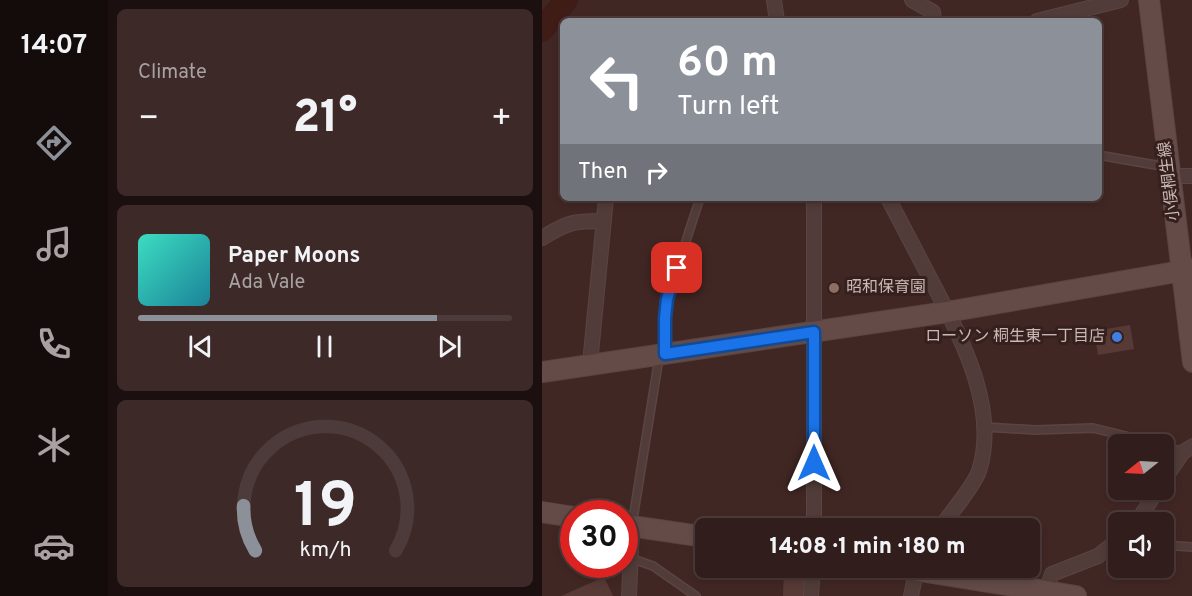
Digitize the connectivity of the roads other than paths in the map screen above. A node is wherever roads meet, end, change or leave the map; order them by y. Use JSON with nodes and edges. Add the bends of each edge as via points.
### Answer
{"nodes":[{"id":1,"x":774,"y":0,"type":"edge"},
{"id":2,"x":912,"y":0,"type":"edge"},
{"id":3,"x":1121,"y":0,"type":"edge"},
{"id":4,"x":1150,"y":0,"type":"edge"},
{"id":5,"x":777,"y":18,"type":"edge"},
{"id":6,"x":934,"y":18,"type":"edge"},
{"id":7,"x":1049,"y":18,"type":"edge"},
{"id":8,"x":1102,"y":156,"type":"edge"},
{"id":9,"x":1169,"y":172,"type":"junction"},
{"id":10,"x":1193,"y":176,"type":"edge"},
{"id":11,"x":606,"y":201,"type":"edge"},
{"id":12,"x":699,"y":201,"type":"edge"},
{"id":13,"x":814,"y":201,"type":"edge"},
{"id":14,"x":890,"y":201,"type":"edge"},
{"id":15,"x":604,"y":221,"type":"junction"},
{"id":16,"x":542,"y":238,"type":"edge"},
{"id":17,"x":1187,"y":270,"type":"edge"},
{"id":18,"x":947,"y":312,"type":"junction"},
{"id":19,"x":814,"y":332,"type":"junction"},
{"id":20,"x":662,"y":355,"type":"junction"},
{"id":21,"x":1193,"y":362,"type":"edge"},
{"id":22,"x":590,"y":364,"type":"junction"},
{"id":23,"x":542,"y":369,"type":"edge"},
{"id":24,"x":984,"y":427,"type":"junction"},
{"id":25,"x":1117,"y":434,"type":"edge"},
{"id":26,"x":1188,"y":449,"type":"edge"},
{"id":27,"x":1174,"y":467,"type":"edge"},
{"id":28,"x":633,"y":500,"type":"edge"},
{"id":29,"x":542,"y":512,"type":"edge"},
{"id":30,"x":560,"y":515,"type":"edge"},
{"id":31,"x":814,"y":518,"type":"edge"},
{"id":32,"x":947,"y":518,"type":"edge"},
{"id":33,"x":638,"y":527,"type":"edge"},
{"id":34,"x":695,"y":535,"type":"edge"},
{"id":35,"x":1174,"y":545,"type":"edge"},
{"id":36,"x":1193,"y":547,"type":"edge"},
{"id":37,"x":1108,"y":548,"type":"edge"},
{"id":38,"x":638,"y":561,"type":"edge"},
{"id":39,"x":629,"y":578,"type":"edge"},
{"id":40,"x":812,"y":578,"type":"edge"},
{"id":41,"x":914,"y":578,"type":"edge"},
{"id":42,"x":952,"y":578,"type":"edge"},
{"id":43,"x":999,"y":590,"type":"edge"},
{"id":44,"x":1046,"y":591,"type":"junction"},
{"id":45,"x":629,"y":596,"type":"edge"},
{"id":46,"x":696,"y":596,"type":"edge"},
{"id":47,"x":811,"y":596,"type":"edge"},
{"id":48,"x":911,"y":596,"type":"edge"},
{"id":49,"x":1076,"y":596,"type":"edge"}],
"edges":[{"from":1,"to":5,"type":"street"},
{"from":2,"to":6,"type":"street","via":[[933,12]]},
{"from":3,"to":7,"type":"street"},
{"from":4,"to":9,"type":"street","name":"小俣桐生線"},
{"from":8,"to":9,"type":"lane"},
{"from":9,"to":10,"type":"street"},
{"from":9,"to":17,"type":"street","name":"小俣桐生線"},
{"from":11,"to":15,"type":"street"},
{"from":12,"to":20,"type":"lane","via":[[667,299]]},
{"from":13,"to":19,"type":"street"},
{"from":14,"to":18,"type":"street"},
{"from":15,"to":16,"type":"street","via":[[577,221]]},
{"from":15,"to":22,"type":"street"},
{"from":17,"to":18,"type":"street"},
{"from":17,"to":21,"type":"street","name":"小俣桐生線"},
{"from":18,"to":19,"type":"street"},
{"from":18,"to":24,"type":"street","via":[[977,383]]},
{"from":19,"to":20,"type":"street"},
{"from":19,"to":31,"type":"street"},
{"from":20,"to":22,"type":"street"},
{"from":20,"to":28,"type":"lane"},
{"from":22,"to":23,"type":"street"},
{"from":24,"to":25,"type":"lane","via":[[1093,428]]},
{"from":24,"to":32,"type":"street","via":[[984,452],[978,474]]},
{"from":26,"to":27,"type":"street"},
{"from":29,"to":30,"type":"street"},
{"from":33,"to":34,"type":"street"},
{"from":35,"to":36,"type":"lane"},
{"from":37,"to":44,"type":"street","via":[[1098,556],[1052,574]]},
{"from":38,"to":46,"type":"lane","via":[[653,566]]},
{"from":39,"to":45,"type":"street"},
{"from":40,"to":47,"type":"street"},
{"from":41,"to":48,"type":"street"},
{"from":42,"to":43,"type":"street"},
{"from":43,"to":44,"type":"street"},
{"from":44,"to":49,"type":"street"}]}
